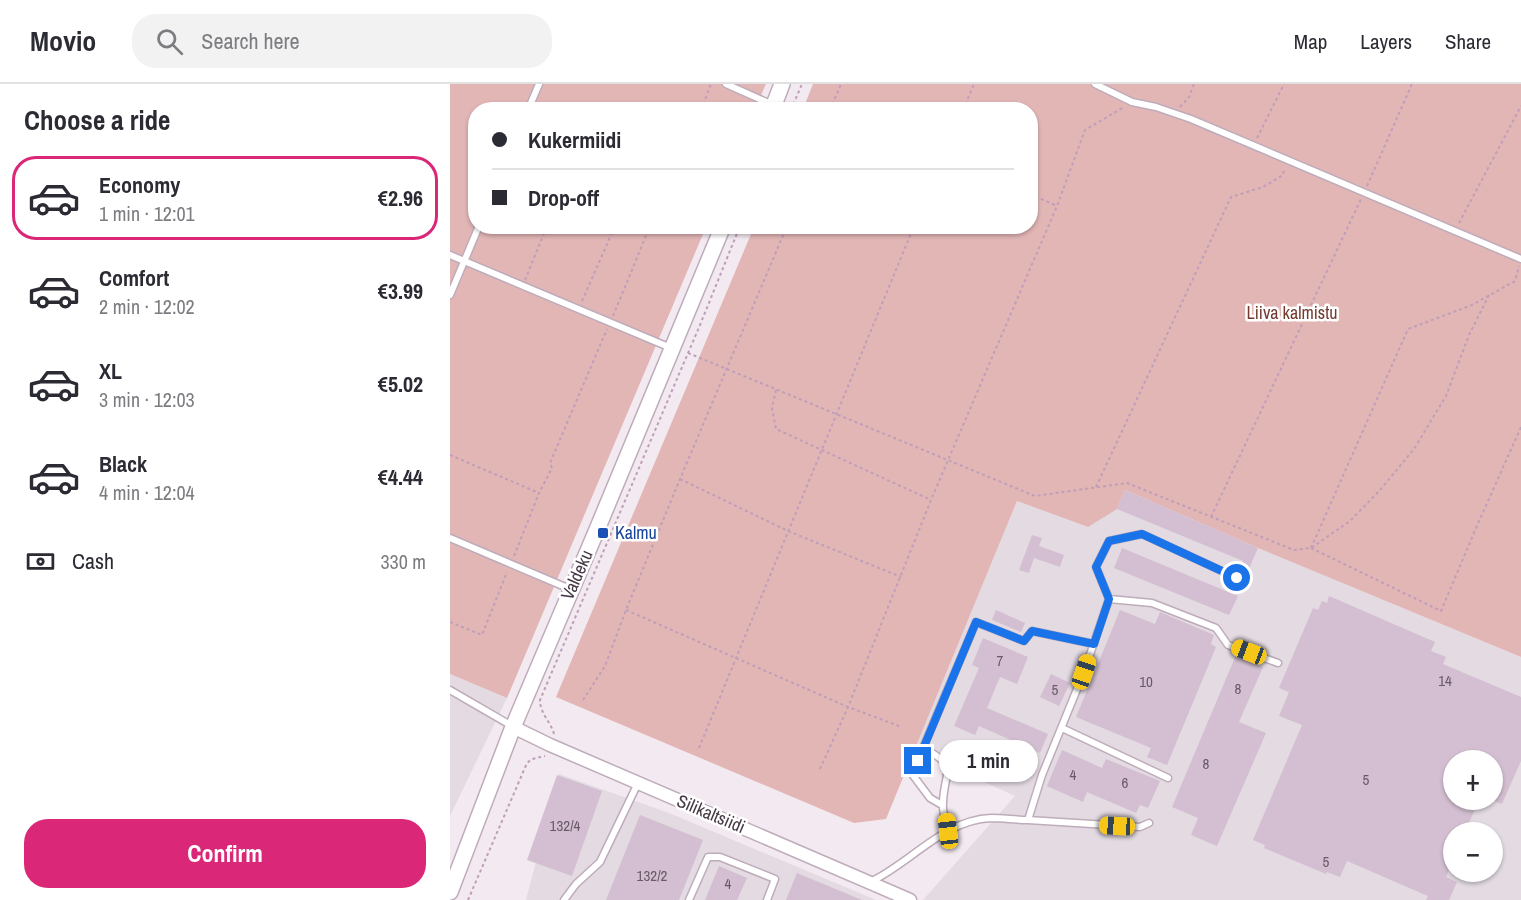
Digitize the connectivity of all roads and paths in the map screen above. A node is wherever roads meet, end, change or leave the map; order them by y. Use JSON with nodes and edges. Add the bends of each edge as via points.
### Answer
{"nodes":[{"id":1,"x":539,"y":84,"type":"edge"},
{"id":2,"x":711,"y":84,"type":"edge"},
{"id":3,"x":726,"y":84,"type":"edge"},
{"id":4,"x":782,"y":84,"type":"edge"},
{"id":5,"x":802,"y":84,"type":"edge"},
{"id":6,"x":841,"y":84,"type":"edge"},
{"id":7,"x":974,"y":84,"type":"edge"},
{"id":8,"x":1095,"y":84,"type":"edge"},
{"id":9,"x":1194,"y":84,"type":"edge"},
{"id":10,"x":1284,"y":84,"type":"edge"},
{"id":11,"x":1412,"y":84,"type":"edge"},
{"id":12,"x":531,"y":102,"type":"edge"},
{"id":13,"x":704,"y":102,"type":"edge"},
{"id":14,"x":762,"y":102,"type":"edge"},
{"id":15,"x":774,"y":102,"type":"edge"},
{"id":16,"x":794,"y":102,"type":"edge"},
{"id":17,"x":832,"y":102,"type":"edge"},
{"id":18,"x":966,"y":102,"type":"edge"},
{"id":19,"x":1132,"y":102,"type":"junction"},
{"id":20,"x":1521,"y":106,"type":"edge"},
{"id":21,"x":1174,"y":114,"type":"junction"},
{"id":22,"x":1253,"y":146,"type":"junction"},
{"id":23,"x":1284,"y":159,"type":"junction"},
{"id":24,"x":1364,"y":193,"type":"junction"},
{"id":25,"x":1038,"y":198,"type":"edge"},
{"id":26,"x":1056,"y":206,"type":"junction"},
{"id":27,"x":1455,"y":231,"type":"junction"},
{"id":28,"x":476,"y":234,"type":"edge"},
{"id":29,"x":544,"y":234,"type":"edge"},
{"id":30,"x":611,"y":234,"type":"edge"},
{"id":31,"x":647,"y":234,"type":"edge"},
{"id":32,"x":720,"y":234,"type":"edge"},
{"id":33,"x":737,"y":234,"type":"edge"},
{"id":34,"x":784,"y":234,"type":"edge"},
{"id":35,"x":911,"y":234,"type":"edge"},
{"id":36,"x":450,"y":255,"type":"edge"},
{"id":37,"x":1521,"y":259,"type":"edge"},
{"id":38,"x":464,"y":261,"type":"junction"},
{"id":39,"x":523,"y":285,"type":"junction"},
{"id":40,"x":450,"y":295,"type":"edge"},
{"id":41,"x":1489,"y":295,"type":"junction"},
{"id":42,"x":578,"y":309,"type":"junction"},
{"id":43,"x":610,"y":322,"type":"junction"},
{"id":44,"x":672,"y":348,"type":"junction"},
{"id":45,"x":688,"y":353,"type":"junction"},
{"id":46,"x":726,"y":369,"type":"junction"},
{"id":47,"x":776,"y":390,"type":"junction"},
{"id":48,"x":838,"y":414,"type":"junction"},
{"id":49,"x":1521,"y":427,"type":"edge"},
{"id":50,"x":822,"y":448,"type":"junction"},
{"id":51,"x":450,"y":455,"type":"edge"},
{"id":52,"x":948,"y":460,"type":"junction"},
{"id":53,"x":680,"y":479,"type":"junction"},
{"id":54,"x":1096,"y":487,"type":"junction"},
{"id":55,"x":539,"y":493,"type":"junction"},
{"id":56,"x":931,"y":500,"type":"junction"},
{"id":57,"x":1211,"y":517,"type":"junction"},
{"id":58,"x":788,"y":531,"type":"junction"},
{"id":59,"x":450,"y":538,"type":"edge"},
{"id":60,"x":1311,"y":548,"type":"junction"},
{"id":61,"x":511,"y":563,"type":"junction"},
{"id":62,"x":901,"y":577,"type":"junction"},
{"id":63,"x":1237,"y":578,"type":"dead end"},
{"id":64,"x":571,"y":589,"type":"junction"},
{"id":65,"x":1109,"y":599,"type":"junction"},
{"id":66,"x":626,"y":610,"type":"junction"},
{"id":67,"x":450,"y":622,"type":"edge"},
{"id":68,"x":1094,"y":644,"type":"junction"},
{"id":69,"x":736,"y":659,"type":"junction"},
{"id":70,"x":1278,"y":663,"type":"dead end"},
{"id":71,"x":450,"y":690,"type":"edge"},
{"id":72,"x":583,"y":700,"type":"dead end"},
{"id":73,"x":848,"y":707,"type":"junction"},
{"id":74,"x":900,"y":726,"type":"dead end"},
{"id":75,"x":513,"y":727,"type":"junction"},
{"id":76,"x":1062,"y":728,"type":"junction"},
{"id":77,"x":553,"y":739,"type":"dead end"},
{"id":78,"x":699,"y":748,"type":"dead end"},
{"id":79,"x":923,"y":748,"type":"junction"},
{"id":80,"x":547,"y":752,"type":"dead end"},
{"id":81,"x":820,"y":769,"type":"dead end"},
{"id":82,"x":1168,"y":778,"type":"dead end"},
{"id":83,"x":639,"y":783,"type":"junction"},
{"id":84,"x":942,"y":805,"type":"junction"},
{"id":85,"x":1028,"y":820,"type":"junction"},
{"id":86,"x":1149,"y":823,"type":"dead end"},
{"id":87,"x":948,"y":831,"type":"junction"},
{"id":88,"x":870,"y":882,"type":"junction"},
{"id":89,"x":450,"y":892,"type":"edge"},
{"id":90,"x":468,"y":900,"type":"edge"},
{"id":91,"x":564,"y":900,"type":"edge"},
{"id":92,"x":689,"y":900,"type":"edge"},
{"id":93,"x":767,"y":900,"type":"edge"},
{"id":94,"x":910,"y":900,"type":"edge"}],
"edges":[{"from":1,"to":12,"type":"lane"},
{"from":2,"to":13,"type":"path"},
{"from":3,"to":14,"type":"lane"},
{"from":4,"to":15,"type":"street"},
{"from":5,"to":16,"type":"path"},
{"from":6,"to":17,"type":"path"},
{"from":7,"to":18,"type":"path"},
{"from":8,"to":19,"type":"lane"},
{"from":9,"to":21,"type":"path","via":[[1189,98]]},
{"from":10,"to":22,"type":"path"},
{"from":11,"to":24,"type":"path"},
{"from":19,"to":21,"type":"lane"},
{"from":19,"to":26,"type":"path","via":[[1085,130]]},
{"from":20,"to":27,"type":"path"},
{"from":21,"to":22,"type":"lane"},
{"from":22,"to":23,"type":"lane"},
{"from":23,"to":24,"type":"lane"},
{"from":23,"to":54,"type":"path","via":[[1283,176],[1231,197]]},
{"from":24,"to":27,"type":"lane"},
{"from":24,"to":57,"type":"path"},
{"from":25,"to":26,"type":"path"},
{"from":26,"to":52,"type":"path"},
{"from":27,"to":37,"type":"lane"},
{"from":28,"to":38,"type":"lane"},
{"from":29,"to":39,"type":"path"},
{"from":30,"to":42,"type":"path"},
{"from":31,"to":43,"type":"path"},
{"from":32,"to":44,"type":"street","name":"Valdeku"},
{"from":33,"to":45,"type":"path"},
{"from":34,"to":46,"type":"path"},
{"from":35,"to":48,"type":"path"},
{"from":36,"to":38,"type":"lane"},
{"from":37,"to":41,"type":"path","via":[[1515,281]]},
{"from":38,"to":39,"type":"lane"},
{"from":38,"to":40,"type":"lane"},
{"from":39,"to":42,"type":"lane"},
{"from":41,"to":60,"type":"path","via":[[1446,396],[1414,449],[1350,521]]},
{"from":41,"to":60,"type":"path","via":[[1408,329]]},
{"from":42,"to":43,"type":"lane"},
{"from":43,"to":44,"type":"lane"},
{"from":43,"to":55,"type":"path"},
{"from":44,"to":64,"type":"street","name":"Valdeku"},
{"from":45,"to":46,"type":"path"},
{"from":45,"to":77,"type":"path","via":[[540,700]]},
{"from":46,"to":47,"type":"path"},
{"from":46,"to":53,"type":"path"},
{"from":47,"to":48,"type":"path"},
{"from":47,"to":50,"type":"path","via":[[772,408],[776,429]]},
{"from":48,"to":50,"type":"path"},
{"from":48,"to":52,"type":"path"},
{"from":49,"to":60,"type":"path","via":[[1441,611]]},
{"from":50,"to":56,"type":"path"},
{"from":50,"to":58,"type":"path"},
{"from":51,"to":55,"type":"path"},
{"from":52,"to":54,"type":"path","via":[[1035,496]]},
{"from":52,"to":56,"type":"path"},
{"from":53,"to":58,"type":"path"},
{"from":53,"to":66,"type":"path"},
{"from":54,"to":57,"type":"path","via":[[1127,483]]},
{"from":55,"to":61,"type":"path"},
{"from":56,"to":62,"type":"path"},
{"from":57,"to":60,"type":"path","via":[[1294,550]]},
{"from":58,"to":62,"type":"path"},
{"from":58,"to":69,"type":"path"},
{"from":59,"to":61,"type":"lane"},
{"from":61,"to":64,"type":"lane"},
{"from":61,"to":67,"type":"path","via":[[482,635]]},
{"from":62,"to":73,"type":"path"},
{"from":63,"to":65,"type":"lane","via":[[1142,534],[1109,541],[1096,567]]},
{"from":64,"to":75,"type":"street","name":"Valdeku"},
{"from":65,"to":68,"type":"lane"},
{"from":65,"to":70,"type":"lane","via":[[1152,603],[1216,628],[1228,645]]},
{"from":66,"to":69,"type":"path"},
{"from":66,"to":72,"type":"path","via":[[605,666]]},
{"from":68,"to":76,"type":"lane"},
{"from":68,"to":79,"type":"lane","via":[[1032,631],[1024,641],[976,622]]},
{"from":69,"to":73,"type":"path"},
{"from":69,"to":78,"type":"path"},
{"from":71,"to":75,"type":"lane"},
{"from":73,"to":74,"type":"path"},
{"from":73,"to":81,"type":"path"},
{"from":75,"to":83,"type":"street","name":"Silikaltsiidi"},
{"from":75,"to":89,"type":"street","name":"Valdeku"},
{"from":76,"to":82,"type":"lane"},
{"from":76,"to":85,"type":"lane"},
{"from":79,"to":84,"type":"lane","via":[[945,761],[948,772]]},
{"from":79,"to":84,"type":"lane","via":[[912,774],[930,798]]},
{"from":80,"to":90,"type":"path","via":[[527,763]]},
{"from":83,"to":88,"type":"street","name":"Silikaltsiidi"},
{"from":83,"to":91,"type":"lane","via":[[600,862]]},
{"from":84,"to":87,"type":"lane"},
{"from":85,"to":86,"type":"lane","via":[[1140,827]]},
{"from":85,"to":87,"type":"lane","via":[[990,818]]},
{"from":87,"to":88,"type":"lane"},
{"from":88,"to":94,"type":"street","name":"Silikaltsiidi"},
{"from":92,"to":93,"type":"lane","via":[[708,857],[720,856],[775,879]]}]}
